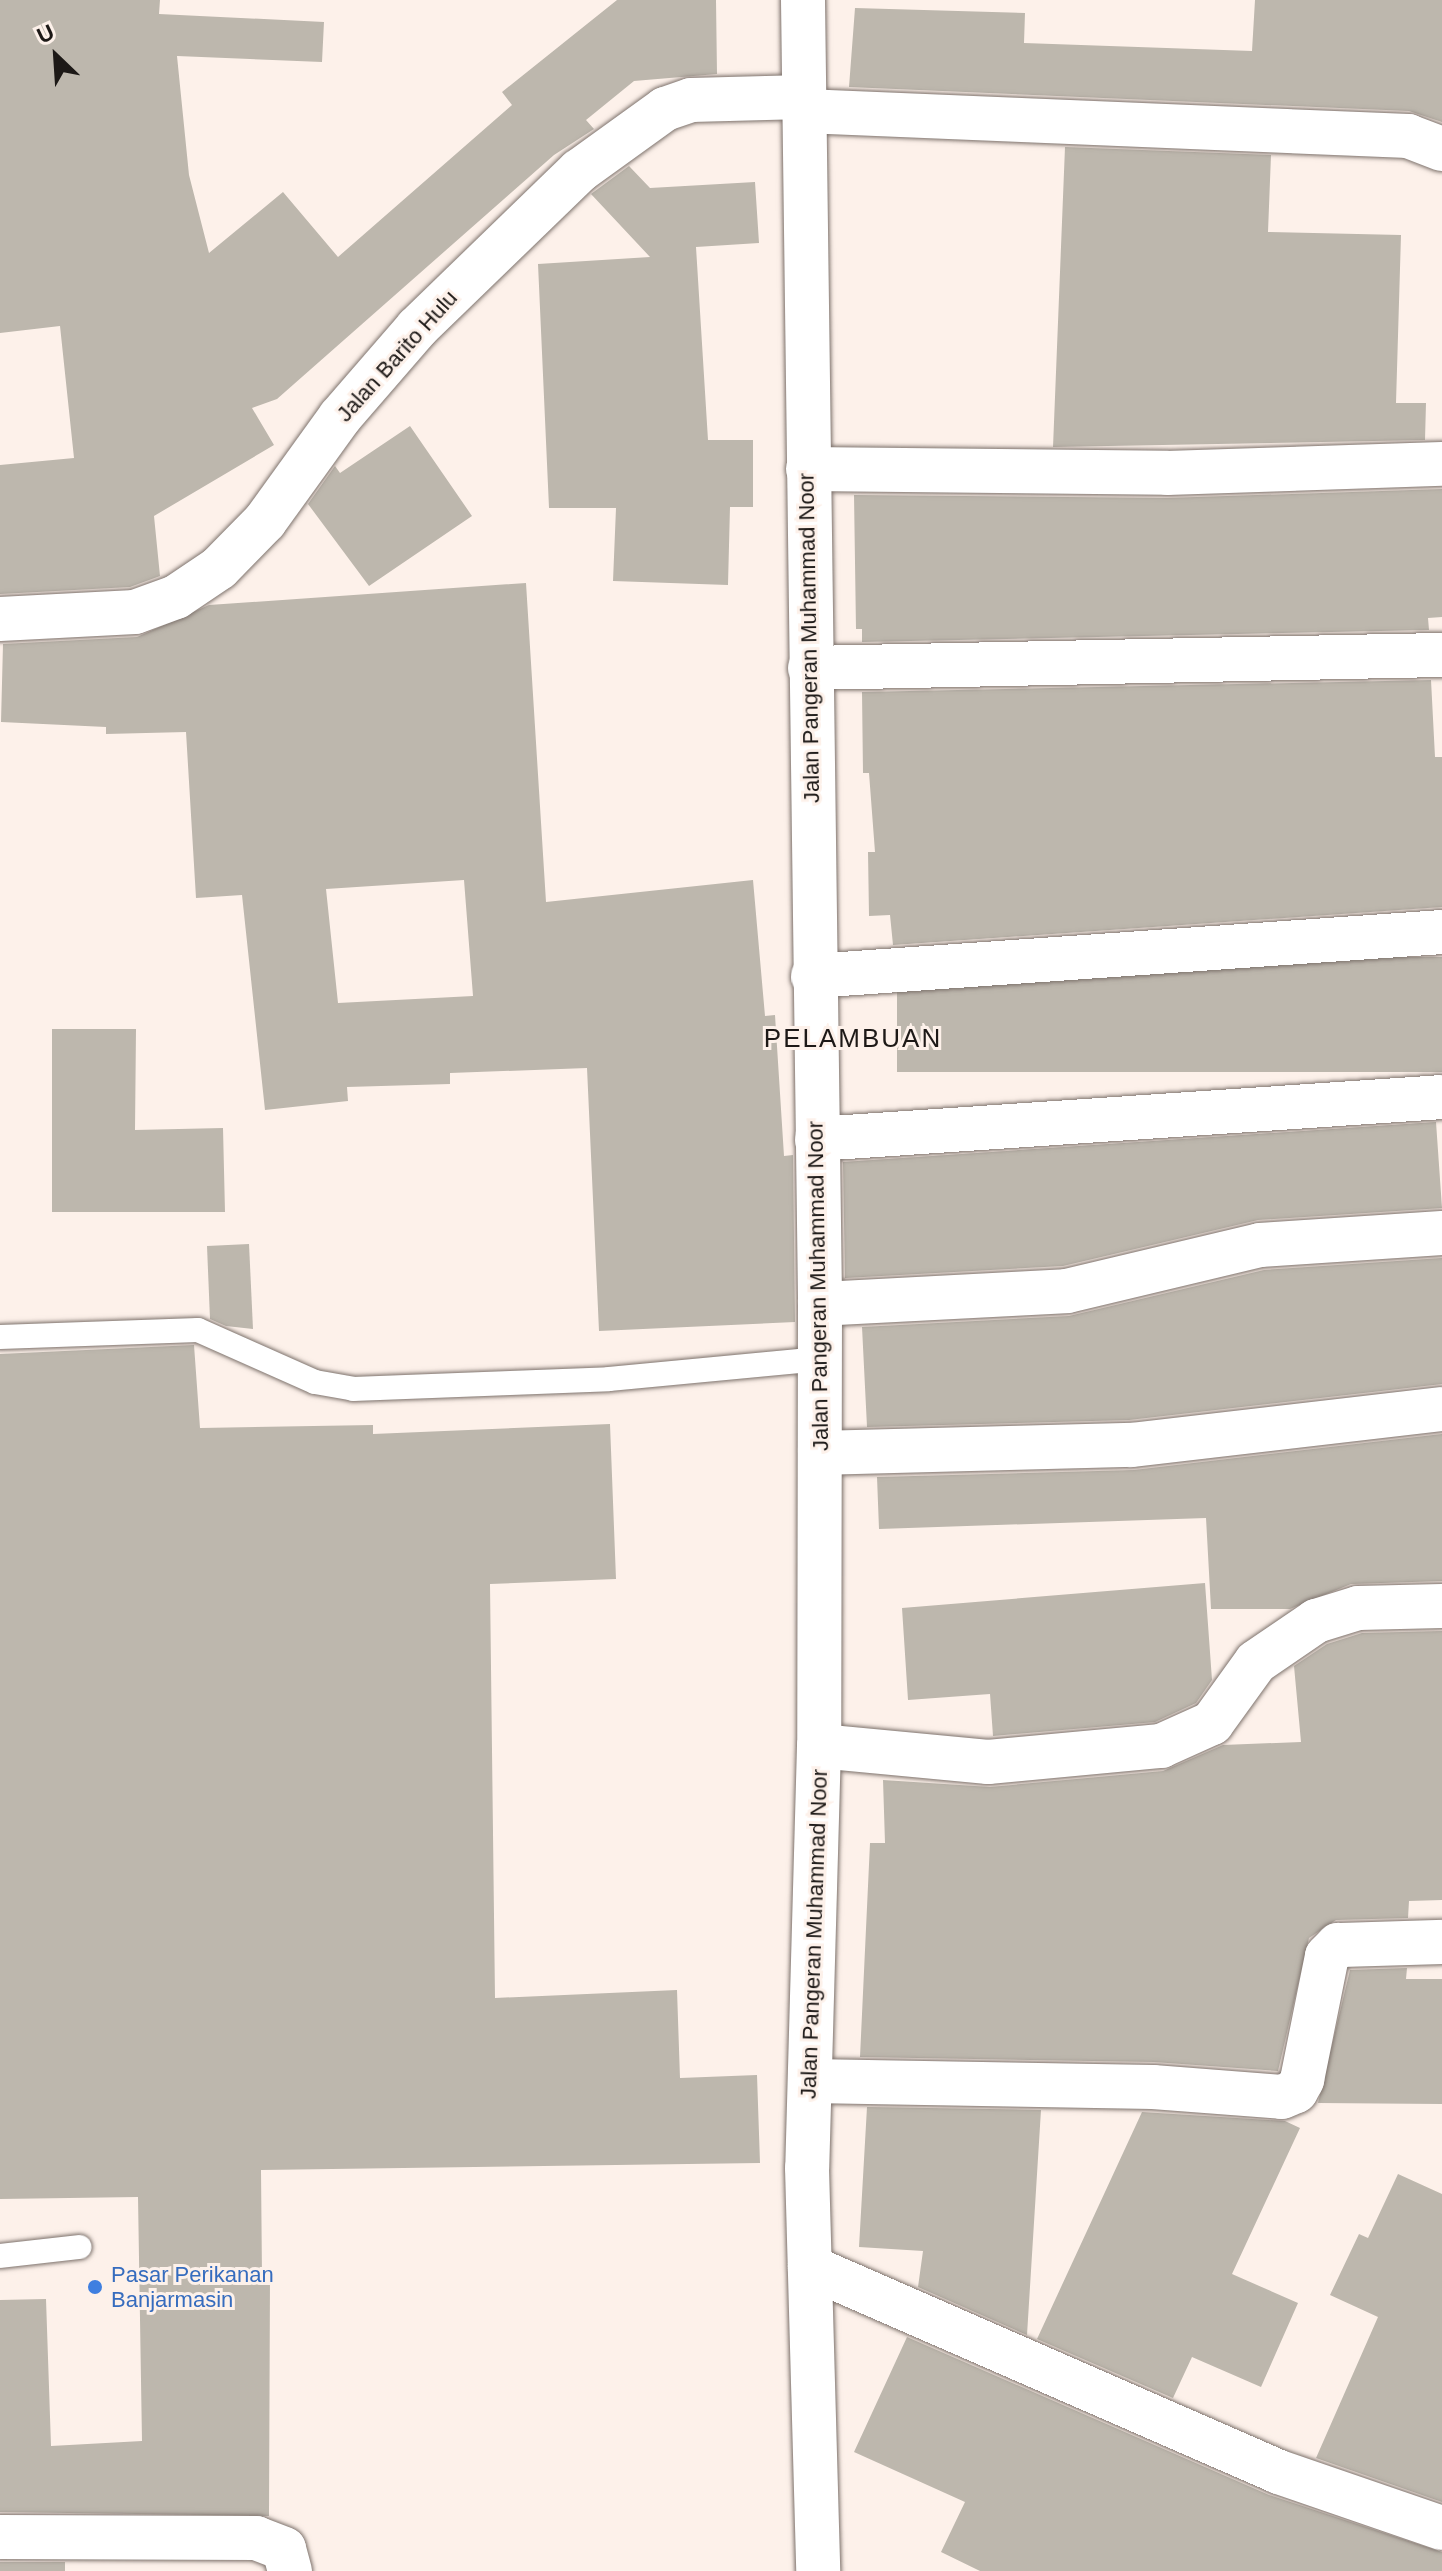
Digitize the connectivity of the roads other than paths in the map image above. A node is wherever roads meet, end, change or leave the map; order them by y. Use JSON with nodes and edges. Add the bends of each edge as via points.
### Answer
{"nodes":[{"id":1,"x":803,"y":0,"type":"edge"},
{"id":2,"x":804,"y":104,"type":"junction"},
{"id":3,"x":1442,"y":149,"type":"edge"},
{"id":4,"x":1442,"y":464,"type":"edge"},
{"id":5,"x":808,"y":469,"type":"junction"},
{"id":6,"x":0,"y":619,"type":"edge"},
{"id":7,"x":1442,"y":655,"type":"edge"},
{"id":8,"x":810,"y":668,"type":"junction"},
{"id":9,"x":1442,"y":932,"type":"edge"},
{"id":10,"x":813,"y":976,"type":"junction"},
{"id":11,"x":1442,"y":1097,"type":"edge"},
{"id":12,"x":817,"y":1139,"type":"junction"},
{"id":13,"x":1442,"y":1233,"type":"edge"},
{"id":14,"x":820,"y":1304,"type":"junction"},
{"id":15,"x":0,"y":1337,"type":"edge"},
{"id":16,"x":820,"y":1359,"type":"junction"},
{"id":17,"x":1442,"y":1409,"type":"edge"},
{"id":18,"x":820,"y":1453,"type":"junction"},
{"id":19,"x":1442,"y":1606,"type":"edge"},
{"id":20,"x":819,"y":1746,"type":"junction"},
{"id":21,"x":1442,"y":1942,"type":"edge"},
{"id":22,"x":810,"y":2081,"type":"junction"},
{"id":23,"x":79,"y":2247,"type":"dead end"},
{"id":24,"x":0,"y":2256,"type":"edge"},
{"id":25,"x":810,"y":2267,"type":"junction"},
{"id":26,"x":1442,"y":2528,"type":"edge"},
{"id":27,"x":0,"y":2537,"type":"edge"},
{"id":28,"x":290,"y":2571,"type":"edge"},
{"id":29,"x":818,"y":2571,"type":"edge"}],
"edges":[{"from":1,"to":2,"type":"street","name":"Jalan Pangeran Muhammad Noor"},
{"from":2,"to":3,"type":"street","name":"Jalan Barito Hulu","via":[[1408,136]]},
{"from":2,"to":5,"type":"street","name":"Jalan Pangeran Muhammad Noor"},
{"from":2,"to":6,"type":"street","name":"Jalan Barito Hulu","via":[[691,100],[665,109],[579,171],[417,328],[340,417],[265,521],[219,568],[176,597],[135,612]]},
{"from":4,"to":5,"type":"street","via":[[1167,473]]},
{"from":5,"to":8,"type":"street","name":"Jalan Pangeran Muhammad Noor"},
{"from":7,"to":8,"type":"street"},
{"from":8,"to":10,"type":"street","name":"Jalan Pangeran Muhammad Noor"},
{"from":9,"to":10,"type":"street"},
{"from":10,"to":12,"type":"street","name":"Jalan Pangeran Muhammad Noor"},
{"from":11,"to":12,"type":"street"},
{"from":12,"to":14,"type":"street","name":"Jalan Pangeran Muhammad Noor"},
{"from":13,"to":14,"type":"street","via":[[1260,1245],[1067,1291]]},
{"from":14,"to":16,"type":"street","name":"Jalan Pangeran Muhammad Noor"},
{"from":15,"to":16,"type":"lane","via":[[198,1330],[315,1382],[353,1389],[609,1379]]},
{"from":16,"to":18,"type":"street","name":"Jalan Pangeran Muhammad Noor"},
{"from":17,"to":18,"type":"street","via":[[1131,1445]]},
{"from":18,"to":20,"type":"street","name":"Jalan Pangeran Muhammad Noor"},
{"from":19,"to":20,"type":"street","via":[[1358,1608],[1316,1621],[1256,1662],[1212,1723],[1161,1746],[988,1762]]},
{"from":20,"to":22,"type":"street","name":"Jalan Pangeran Muhammad Noor"},
{"from":21,"to":22,"type":"street","via":[[1338,1945],[1327,1956],[1302,2080],[1296,2091],[1282,2097],[1153,2087]]},
{"from":22,"to":25,"type":"street","name":"Jalan Pangeran Muhammad Noor"},
{"from":23,"to":24,"type":"lane"},
{"from":25,"to":26,"type":"street","via":[[1279,2472]]},
{"from":25,"to":29,"type":"street","name":"Jalan Pangeran Muhammad Noor"},
{"from":27,"to":28,"type":"street","via":[[256,2538],[284,2549]]}]}
